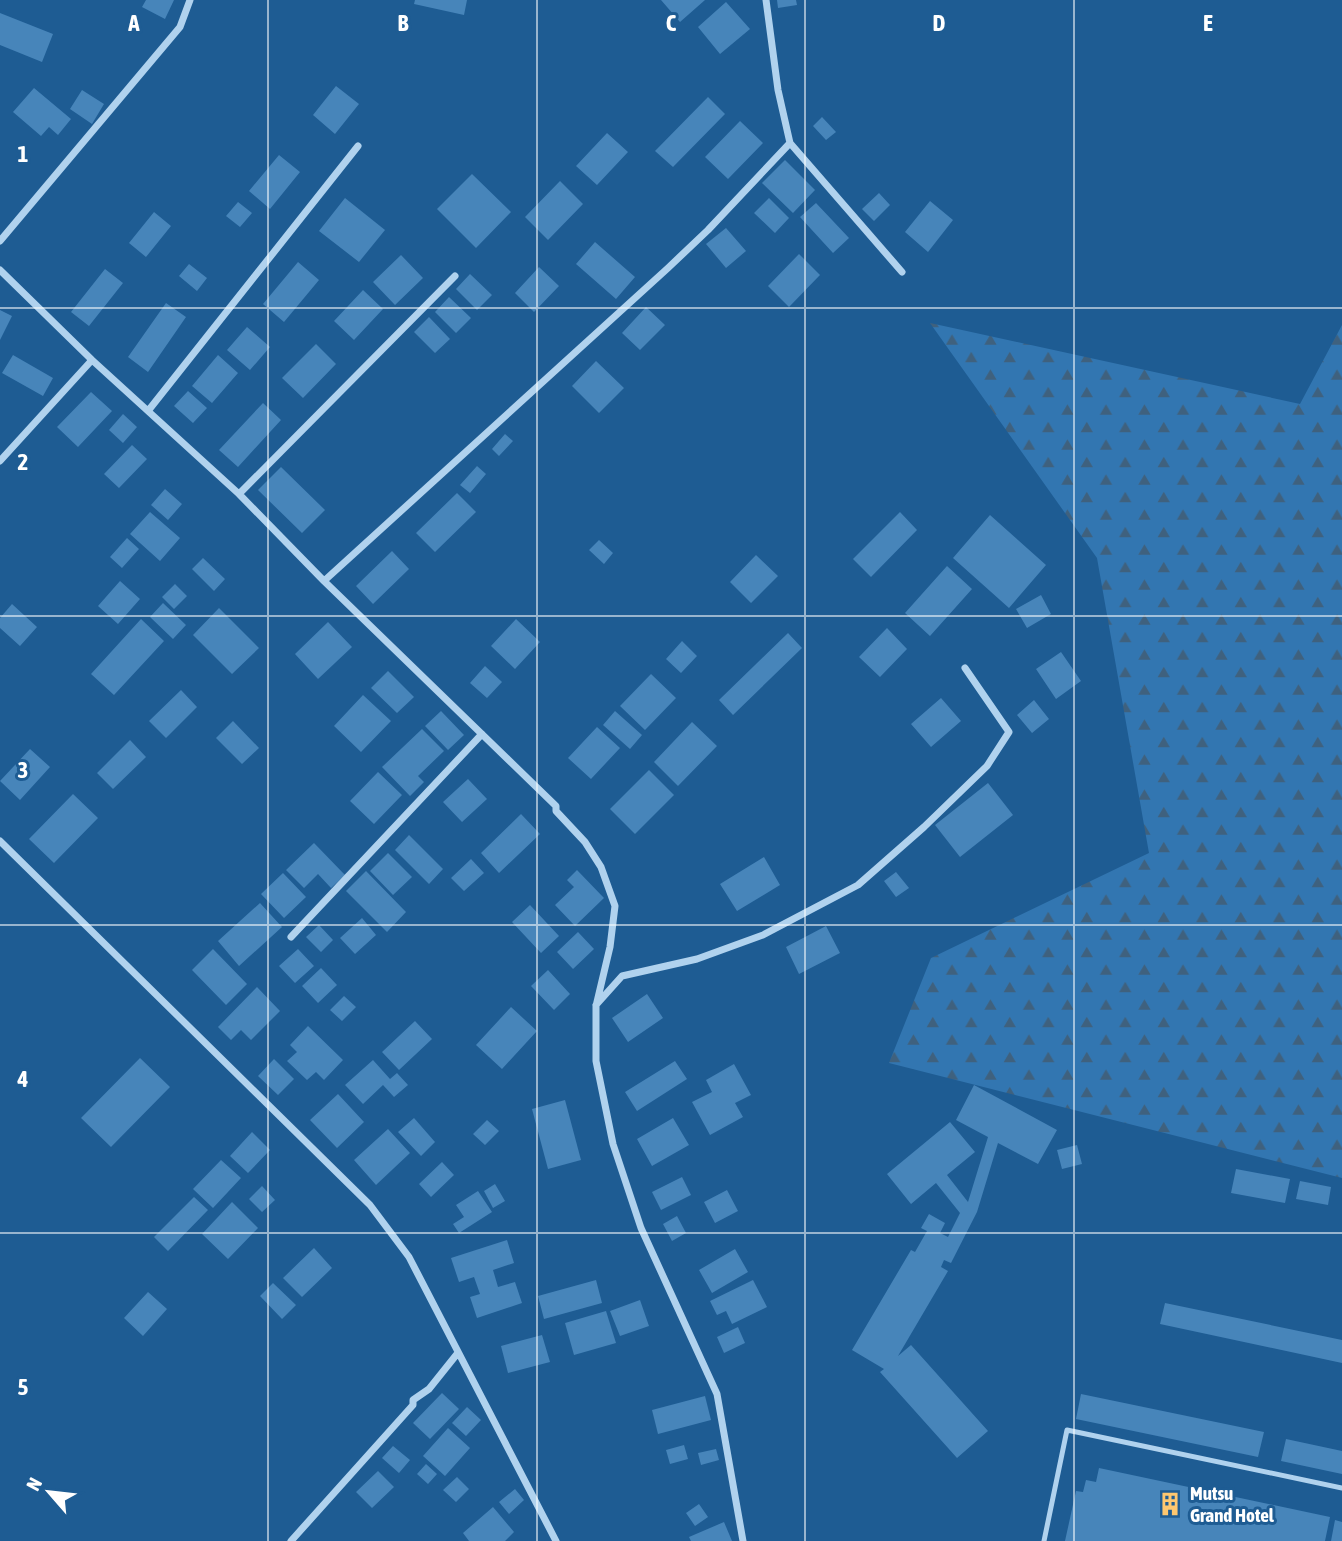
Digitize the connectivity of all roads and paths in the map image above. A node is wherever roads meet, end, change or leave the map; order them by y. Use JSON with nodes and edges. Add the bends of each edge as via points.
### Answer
{"nodes":[{"id":1,"x":190,"y":0,"type":"edge"},
{"id":2,"x":766,"y":0,"type":"edge"},
{"id":3,"x":790,"y":143,"type":"junction"},
{"id":4,"x":358,"y":146,"type":"dead end"},
{"id":5,"x":0,"y":241,"type":"edge"},
{"id":6,"x":0,"y":270,"type":"edge"},
{"id":7,"x":902,"y":272,"type":"dead end"},
{"id":8,"x":455,"y":276,"type":"dead end"},
{"id":9,"x":92,"y":359,"type":"junction"},
{"id":10,"x":148,"y":411,"type":"junction"},
{"id":11,"x":0,"y":461,"type":"edge"},
{"id":12,"x":239,"y":494,"type":"junction"},
{"id":13,"x":324,"y":580,"type":"junction"},
{"id":14,"x":965,"y":668,"type":"dead end"},
{"id":15,"x":482,"y":734,"type":"junction"},
{"id":16,"x":0,"y":841,"type":"edge"},
{"id":17,"x":291,"y":937,"type":"dead end"},
{"id":18,"x":596,"y":1006,"type":"junction"},
{"id":19,"x":457,"y":1354,"type":"junction"},
{"id":20,"x":1342,"y":1488,"type":"edge"},
{"id":21,"x":291,"y":1541,"type":"edge"},
{"id":22,"x":556,"y":1541,"type":"edge"},
{"id":23,"x":743,"y":1541,"type":"edge"},
{"id":24,"x":1044,"y":1541,"type":"edge"}],
"edges":[{"from":1,"to":5,"type":"street","via":[[180,27]]},
{"from":2,"to":3,"type":"street"},
{"from":3,"to":7,"type":"street"},
{"from":3,"to":13,"type":"street","via":[[668,268]]},
{"from":4,"to":10,"type":"street"},
{"from":6,"to":9,"type":"street"},
{"from":8,"to":12,"type":"street"},
{"from":9,"to":10,"type":"street"},
{"from":9,"to":11,"type":"street"},
{"from":10,"to":12,"type":"street"},
{"from":12,"to":13,"type":"street"},
{"from":13,"to":15,"type":"street"},
{"from":14,"to":18,"type":"street","via":[[1009,732],[987,766],[924,827],[858,885],[763,935],[697,959],[622,976]]},
{"from":15,"to":17,"type":"street"},
{"from":15,"to":18,"type":"street","via":[[556,806],[601,867],[615,906]]},
{"from":16,"to":19,"type":"street","via":[[370,1205],[409,1257]]},
{"from":18,"to":23,"type":"street","via":[[596,1061],[613,1144],[641,1227],[716,1394]]},
{"from":19,"to":21,"type":"street"},
{"from":19,"to":22,"type":"street"},
{"from":20,"to":24,"type":"lane","via":[[1067,1430]]}]}
